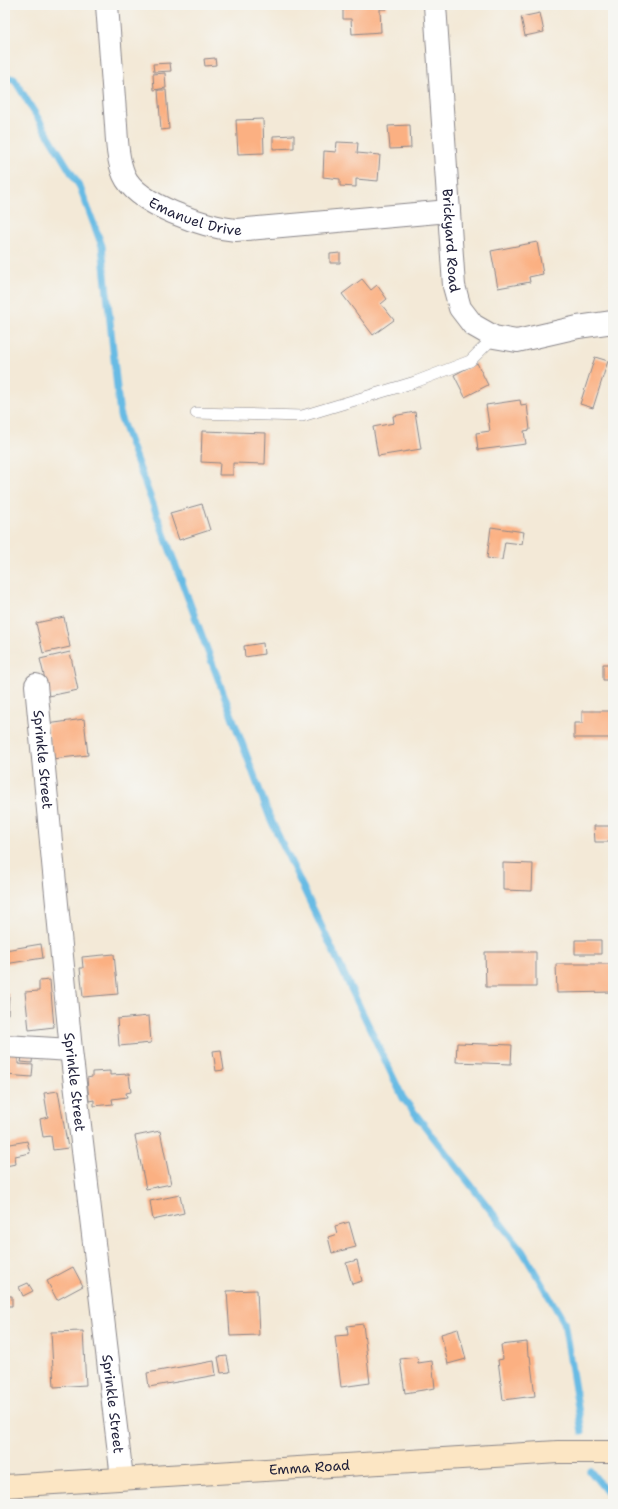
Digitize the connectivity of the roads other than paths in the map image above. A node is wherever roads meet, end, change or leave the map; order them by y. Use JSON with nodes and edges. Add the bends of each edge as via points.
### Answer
{"nodes":[{"id":1,"x":107,"y":5,"type":"edge"},
{"id":2,"x":435,"y":5,"type":"edge"},
{"id":3,"x":449,"y":211,"type":"junction"},
{"id":4,"x":613,"y":322,"type":"edge"},
{"id":5,"x":494,"y":337,"type":"junction"},
{"id":6,"x":196,"y":413,"type":"dead end"},
{"id":7,"x":36,"y":685,"type":"dead end"},
{"id":8,"x":5,"y":1046,"type":"edge"},
{"id":9,"x":70,"y":1050,"type":"junction"},
{"id":10,"x":613,"y":1452,"type":"edge"},
{"id":11,"x":122,"y":1478,"type":"junction"},
{"id":12,"x":5,"y":1486,"type":"edge"}],
"edges":[{"from":1,"to":3,"type":"street","name":"Emanuel Drive","via":[[121,164],[124,176],[132,187],[154,203],[211,226],[236,230]]},
{"from":2,"to":3,"type":"street","name":"Brickyard Road"},
{"from":3,"to":5,"type":"street","name":"Brickyard Road","via":[[454,286],[460,308],[472,325]]},
{"from":4,"to":5,"type":"street","name":"Brickyard Road","via":[[518,341]]},
{"from":5,"to":6,"type":"lane","via":[[470,361],[415,382],[302,416]]},
{"from":7,"to":9,"type":"street","name":"Sprinkle Street"},
{"from":8,"to":9,"type":"street"},
{"from":9,"to":11,"type":"street","name":"Sprinkle Street"},
{"from":10,"to":11,"type":"street","name":"Emma Road","via":[[550,1453]]},
{"from":11,"to":12,"type":"street","name":"Emma Road"}]}
